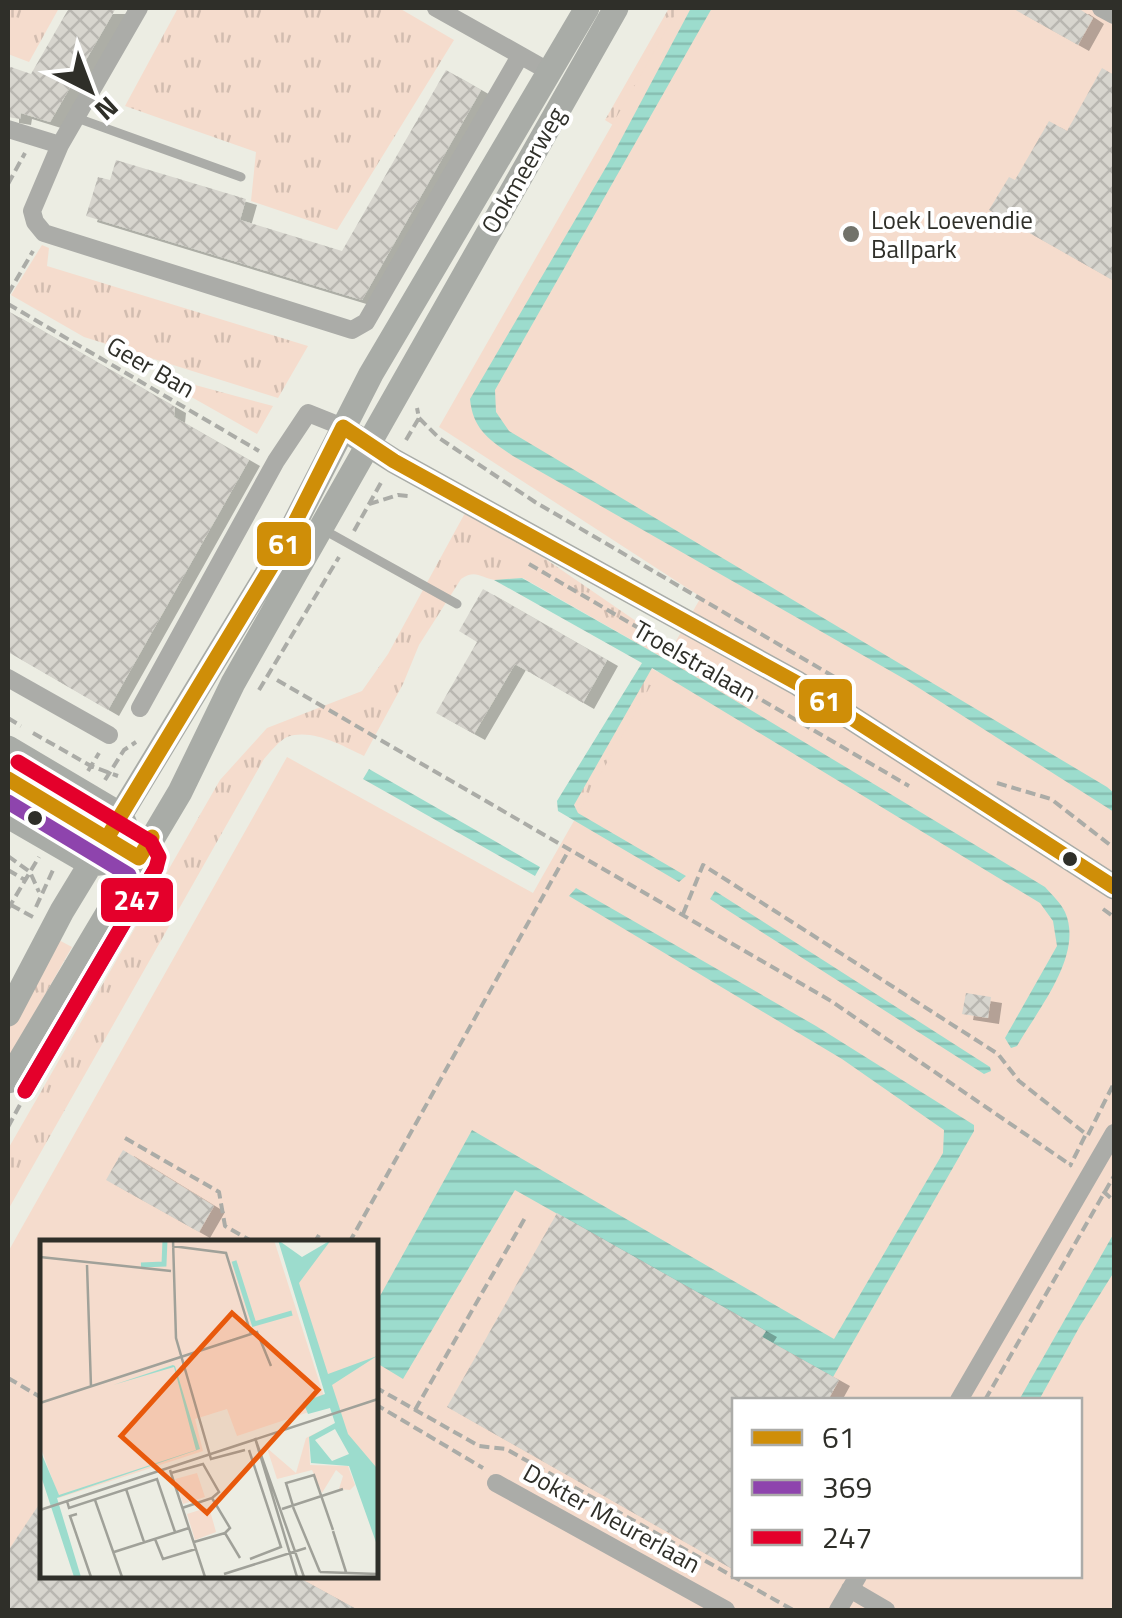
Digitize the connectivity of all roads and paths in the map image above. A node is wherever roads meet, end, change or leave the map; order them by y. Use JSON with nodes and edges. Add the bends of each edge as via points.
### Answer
{"nodes":[{"id":1,"x":139,"y":8,"type":"edge"},
{"id":2,"x":436,"y":8,"type":"edge"},
{"id":3,"x":587,"y":8,"type":"edge"},
{"id":4,"x":616,"y":8,"type":"edge"},
{"id":5,"x":1101,"y":8,"type":"edge"},
{"id":6,"x":1114,"y":15,"type":"edge"},
{"id":7,"x":520,"y":56,"type":"junction"},
{"id":8,"x":550,"y":72,"type":"junction"},
{"id":9,"x":77,"y":118,"type":"junction"},
{"id":10,"x":8,"y":130,"type":"edge"},
{"id":11,"x":33,"y":137,"type":"junction"},
{"id":12,"x":60,"y":145,"type":"junction"},
{"id":13,"x":241,"y":178,"type":"dead end"},
{"id":14,"x":8,"y":184,"type":"edge"},
{"id":15,"x":44,"y":234,"type":"junction"},
{"id":16,"x":8,"y":294,"type":"edge"},
{"id":17,"x":8,"y":304,"type":"edge"},
{"id":18,"x":343,"y":427,"type":"junction"},
{"id":19,"x":369,"y":445,"type":"junction"},
{"id":20,"x":276,"y":461,"type":"junction"},
{"id":21,"x":413,"y":496,"type":"dead end"},
{"id":22,"x":368,"y":504,"type":"dead end"},
{"id":23,"x":310,"y":522,"type":"junction"},
{"id":24,"x":529,"y":564,"type":"dead end"},
{"id":25,"x":457,"y":604,"type":"dead end"},
{"id":26,"x":8,"y":678,"type":"edge"},
{"id":27,"x":277,"y":680,"type":"dead end"},
{"id":28,"x":140,"y":708,"type":"dead end"},
{"id":29,"x":8,"y":718,"type":"edge"},
{"id":30,"x":110,"y":735,"type":"dead end"},
{"id":31,"x":8,"y":748,"type":"edge"},
{"id":32,"x":110,"y":772,"type":"dead end"},
{"id":33,"x":8,"y":779,"type":"edge"},
{"id":34,"x":917,"y":790,"type":"dead end"},
{"id":35,"x":121,"y":815,"type":"junction"},
{"id":36,"x":8,"y":816,"type":"edge"},
{"id":37,"x":107,"y":838,"type":"junction"},
{"id":38,"x":570,"y":848,"type":"junction"},
{"id":39,"x":140,"y":858,"type":"junction"},
{"id":40,"x":91,"y":864,"type":"junction"},
{"id":41,"x":8,"y":870,"type":"edge"},
{"id":42,"x":30,"y":872,"type":"dead end"},
{"id":43,"x":25,"y":880,"type":"junction"},
{"id":44,"x":1106,"y":897,"type":"edge"},
{"id":45,"x":8,"y":909,"type":"edge"},
{"id":46,"x":683,"y":914,"type":"junction"},
{"id":47,"x":1114,"y":917,"type":"edge"},
{"id":48,"x":8,"y":1014,"type":"edge"},
{"id":49,"x":8,"y":1082,"type":"edge"},
{"id":50,"x":126,"y":1138,"type":"dead end"},
{"id":51,"x":1112,"y":1145,"type":"edge"},
{"id":52,"x":1070,"y":1165,"type":"junction"},
{"id":53,"x":1114,"y":1176,"type":"edge"},
{"id":54,"x":1088,"y":1179,"type":"junction"},
{"id":55,"x":525,"y":1218,"type":"dead end"},
{"id":56,"x":319,"y":1234,"type":"dead end"},
{"id":57,"x":250,"y":1240,"type":"edge"},
{"id":58,"x":316,"y":1240,"type":"edge"},
{"id":59,"x":351,"y":1240,"type":"edge"},
{"id":60,"x":8,"y":1378,"type":"edge"},
{"id":61,"x":378,"y":1389,"type":"edge"},
{"id":62,"x":40,"y":1397,"type":"edge"},
{"id":63,"x":960,"y":1398,"type":"edge"},
{"id":64,"x":987,"y":1398,"type":"edge"},
{"id":65,"x":378,"y":1406,"type":"edge"},
{"id":66,"x":415,"y":1410,"type":"junction"},
{"id":67,"x":496,"y":1483,"type":"joint"},
{"id":68,"x":732,"y":1574,"type":"edge"},
{"id":69,"x":739,"y":1578,"type":"edge"},
{"id":70,"x":854,"y":1582,"type":"edge"},
{"id":71,"x":726,"y":1610,"type":"edge"},
{"id":72,"x":793,"y":1610,"type":"edge"},
{"id":73,"x":838,"y":1610,"type":"edge"},
{"id":74,"x":886,"y":1610,"type":"edge"}],
"edges":[{"from":1,"to":9,"type":"street"},
{"from":2,"to":7,"type":"street"},
{"from":3,"to":8,"type":"main road","name":"Ookmeerweg"},
{"from":4,"to":19,"type":"main road","name":"Ookmeerweg"},
{"from":5,"to":6,"type":"street"},
{"from":7,"to":8,"type":"street"},
{"from":7,"to":15,"type":"street","via":[[366,322],[352,330]]},
{"from":8,"to":18,"type":"main road","name":"Ookmeerweg"},
{"from":9,"to":12,"type":"street"},
{"from":9,"to":13,"type":"lane"},
{"from":10,"to":11,"type":"street"},
{"from":11,"to":12,"type":"street"},
{"from":11,"to":14,"type":"path"},
{"from":12,"to":15,"type":"street","via":[[32,212]]},
{"from":15,"to":16,"type":"path"},
{"from":17,"to":20,"type":"path","name":"Geer Ban"},
{"from":18,"to":19,"type":"main road","name":"Troelstralaan"},
{"from":18,"to":20,"type":"street","via":[[308,412]]},
{"from":18,"to":23,"type":"main road","name":"Ookmeerweg"},
{"from":19,"to":23,"type":"main road","name":"Ookmeerweg"},
{"from":19,"to":44,"type":"main road","name":"Troelstralaan","via":[[797,682]]},
{"from":20,"to":28,"type":"street"},
{"from":21,"to":22,"type":"path"},
{"from":23,"to":25,"type":"lane"},
{"from":23,"to":35,"type":"main road","name":"Ookmeerweg"},
{"from":23,"to":39,"type":"main road","name":"Ookmeerweg","via":[[180,792]]},
{"from":24,"to":34,"type":"path","name":"Troelstralaan"},
{"from":26,"to":30,"type":"street"},
{"from":27,"to":38,"type":"path"},
{"from":29,"to":32,"type":"path"},
{"from":31,"to":35,"type":"main road"},
{"from":33,"to":37,"type":"lane"},
{"from":35,"to":37,"type":"main road","name":"Ookmeerweg"},
{"from":35,"to":39,"type":"main road"},
{"from":36,"to":40,"type":"main road"},
{"from":37,"to":39,"type":"lane"},
{"from":37,"to":40,"type":"main road","name":"Ookmeerweg"},
{"from":38,"to":46,"type":"path"},
{"from":38,"to":59,"type":"path"},
{"from":39,"to":40,"type":"main road"},
{"from":39,"to":49,"type":"main road","name":"Ookmeerweg"},
{"from":40,"to":48,"type":"main road","name":"Ookmeerweg"},
{"from":41,"to":43,"type":"path"},
{"from":42,"to":43,"type":"path"},
{"from":43,"to":45,"type":"path"},
{"from":44,"to":47,"type":"path"},
{"from":46,"to":52,"type":"path","via":[[831,1002]]},
{"from":46,"to":52,"type":"path","via":[[703,865],[998,1054],[1020,1081],[1086,1134]]},
{"from":50,"to":57,"type":"path","via":[[219,1192],[225,1226]]},
{"from":51,"to":54,"type":"street"},
{"from":52,"to":54,"type":"path"},
{"from":53,"to":64,"type":"path"},
{"from":54,"to":63,"type":"street"},
{"from":55,"to":66,"type":"path"},
{"from":56,"to":58,"type":"path"},
{"from":60,"to":62,"type":"path"},
{"from":61,"to":66,"type":"path"},
{"from":65,"to":67,"type":"path","name":"Dokter Meurerlaan","via":[[487,1470]]},
{"from":66,"to":68,"type":"path","via":[[479,1446],[506,1448]]},
{"from":67,"to":71,"type":"street","name":"Dokter Meurerlaan"},
{"from":69,"to":72,"type":"path"},
{"from":70,"to":73,"type":"street"},
{"from":70,"to":74,"type":"street"}]}
